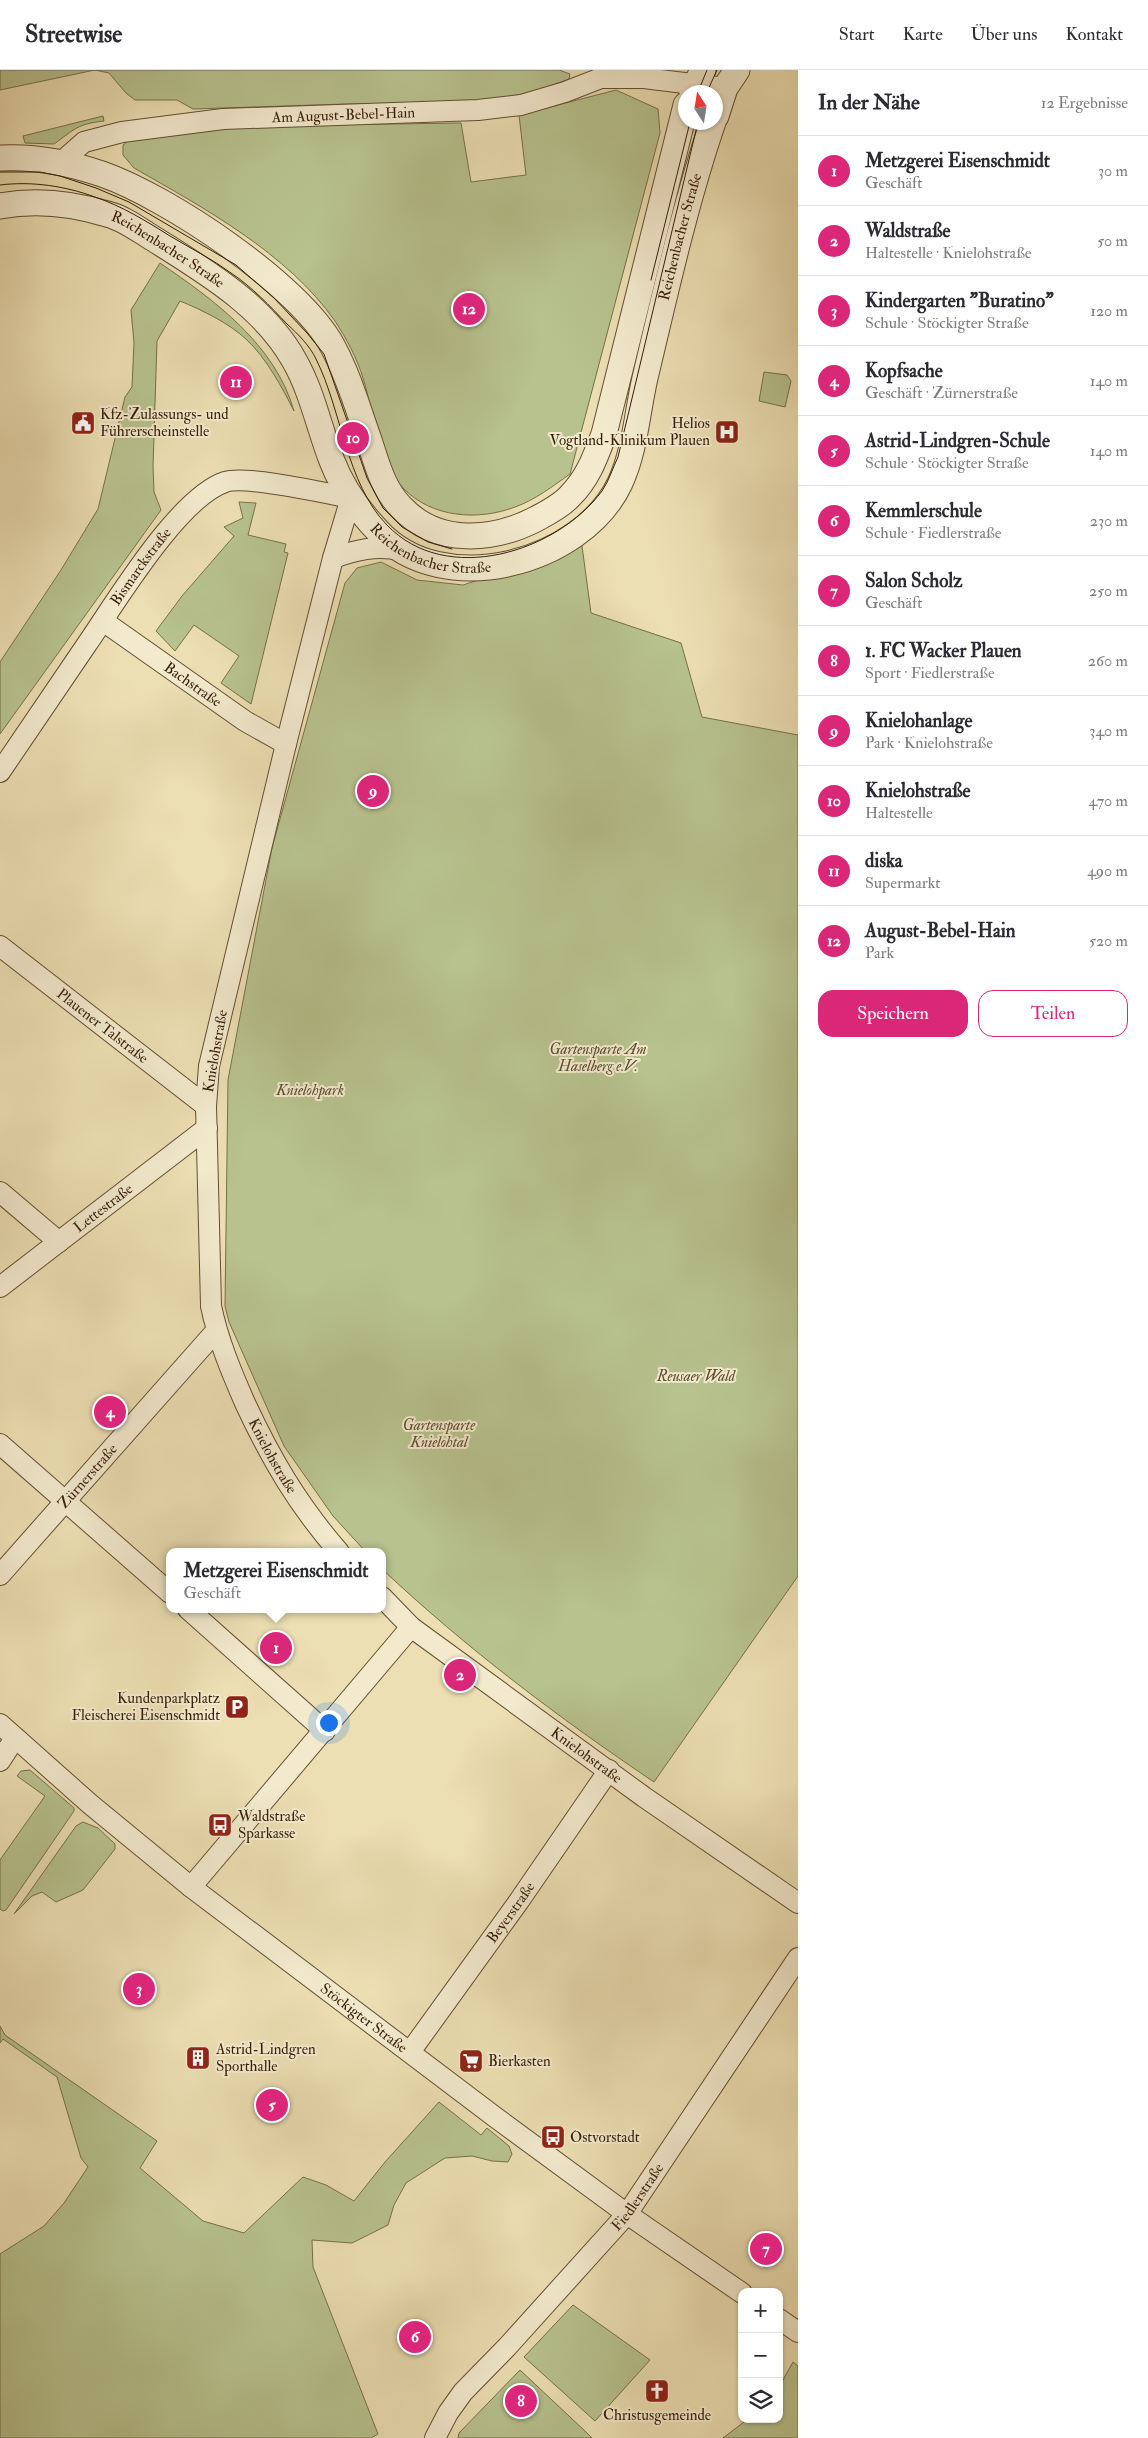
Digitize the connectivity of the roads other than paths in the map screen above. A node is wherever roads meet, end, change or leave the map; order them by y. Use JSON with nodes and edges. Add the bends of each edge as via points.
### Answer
{"nodes":[{"id":1,"x":594,"y":78,"type":"edge"},
{"id":2,"x":732,"y":79,"type":"edge"},
{"id":3,"x":679,"y":85,"type":"edge"},
{"id":4,"x":707,"y":85,"type":"edge"},
{"id":5,"x":723,"y":100,"type":"edge"},
{"id":6,"x":683,"y":130,"type":"edge"},
{"id":7,"x":711,"y":130,"type":"edge"},
{"id":8,"x":0,"y":158,"type":"edge"},
{"id":9,"x":64,"y":164,"type":"junction"},
{"id":10,"x":0,"y":206,"type":"edge"},
{"id":11,"x":385,"y":486,"type":"junction"},
{"id":12,"x":351,"y":498,"type":"junction"},
{"id":13,"x":400,"y":550,"type":"junction"},
{"id":14,"x":333,"y":558,"type":"junction"},
{"id":15,"x":103,"y":621,"type":"junction"},
{"id":16,"x":286,"y":744,"type":"junction"},
{"id":17,"x":0,"y":772,"type":"edge"},
{"id":18,"x":0,"y":946,"type":"edge"},
{"id":19,"x":206,"y":1106,"type":"junction"},
{"id":20,"x":206,"y":1128,"type":"junction"},
{"id":21,"x":0,"y":1192,"type":"edge"},
{"id":22,"x":59,"y":1242,"type":"junction"},
{"id":23,"x":0,"y":1288,"type":"edge"},
{"id":24,"x":216,"y":1331,"type":"junction"},
{"id":25,"x":0,"y":1444,"type":"edge"},
{"id":26,"x":66,"y":1500,"type":"junction"},
{"id":27,"x":335,"y":1548,"type":"edge"},
{"id":28,"x":0,"y":1575,"type":"edge"},
{"id":29,"x":166,"y":1589,"type":"edge"},
{"id":30,"x":386,"y":1601,"type":"edge"},
{"id":31,"x":192,"y":1613,"type":"edge"},
{"id":32,"x":411,"y":1627,"type":"junction"},
{"id":33,"x":0,"y":1724,"type":"edge"},
{"id":34,"x":325,"y":1731,"type":"junction"},
{"id":35,"x":15,"y":1738,"type":"junction"},
{"id":36,"x":0,"y":1760,"type":"edge"},
{"id":37,"x":609,"y":1770,"type":"junction"},
{"id":38,"x":190,"y":1887,"type":"junction"},
{"id":39,"x":798,"y":1903,"type":"edge"},
{"id":40,"x":798,"y":1958,"type":"edge"},
{"id":41,"x":410,"y":2052,"type":"junction"},
{"id":42,"x":627,"y":2214,"type":"junction"},
{"id":43,"x":738,"y":2290,"type":"edge"},
{"id":44,"x":783,"y":2322,"type":"edge"},
{"id":45,"x":798,"y":2332,"type":"edge"},
{"id":46,"x":435,"y":2438,"type":"edge"}],
"edges":[{"from":1,"to":3,"type":"street","name":"Am August-Bebel-Hain","via":[[644,78]]},
{"from":1,"to":9,"type":"street","name":"Am August-Bebel-Hain","via":[[521,105],[478,110],[223,119],[122,132],[84,142]]},
{"from":2,"to":4,"type":"street","name":"Am August-Bebel-Hain"},
{"from":2,"to":5,"type":"street"},
{"from":6,"to":11,"type":"street","name":"Reichenbacher Straße","via":[[604,434],[593,465],[569,498],[516,529],[486,536],[458,536],[436,530],[403,510]]},
{"from":7,"to":13,"type":"street","name":"Reichenbacher Straße","via":[[663,304],[629,461],[603,512],[542,555],[518,563],[490,567],[457,566],[437,563]]},
{"from":8,"to":9,"type":"street","name":"Reichenbacher Straße"},
{"from":9,"to":11,"type":"street","name":"Reichenbacher Straße","via":[[104,175],[181,215],[254,263],[283,289],[332,345],[347,376]]},
{"from":10,"to":12,"type":"street","name":"Reichenbacher Straße","via":[[48,202],[110,214],[231,290],[278,336],[295,360],[333,462]]},
{"from":11,"to":12,"type":"street"},
{"from":12,"to":13,"type":"street","name":"Reichenbacher Straße","via":[[377,531]]},
{"from":12,"to":14,"type":"street","name":"Knielohstraße"},
{"from":12,"to":15,"type":"street","name":"Bismarckstraße","via":[[245,479],[216,486],[191,504],[167,532]]},
{"from":13,"to":14,"type":"street","via":[[368,548]]},
{"from":14,"to":16,"type":"street","name":"Knielohstraße"},
{"from":15,"to":16,"type":"street","name":"Bachstraße","via":[[245,721]]},
{"from":15,"to":17,"type":"street","name":"Bismarckstraße"},
{"from":16,"to":19,"type":"street","name":"Knielohstraße","via":[[209,1066]]},
{"from":18,"to":19,"type":"street","name":"Plauener Talstraße"},
{"from":19,"to":20,"type":"street","name":"Knielohstraße"},
{"from":20,"to":22,"type":"street","name":"Lettestraße"},
{"from":20,"to":24,"type":"street","name":"Knielohstraße","via":[[211,1306]]},
{"from":21,"to":22,"type":"street"},
{"from":22,"to":23,"type":"street","name":"Lettestraße"},
{"from":24,"to":26,"type":"street","name":"Zürnerstraße"},
{"from":24,"to":27,"type":"street","name":"Knielohstraße","via":[[267,1452],[314,1524]]},
{"from":25,"to":26,"type":"street"},
{"from":26,"to":28,"type":"street","name":"Zürnerstraße"},
{"from":26,"to":29,"type":"street"},
{"from":30,"to":32,"type":"street","name":"Knielohstraße"},
{"from":31,"to":34,"type":"street"},
{"from":32,"to":34,"type":"street"},
{"from":32,"to":37,"type":"street","name":"Knielohstraße"},
{"from":33,"to":35,"type":"street","name":"Stöckigter Straße"},
{"from":34,"to":38,"type":"street"},
{"from":35,"to":36,"type":"street"},
{"from":35,"to":38,"type":"street","name":"Stöckigter Straße"},
{"from":37,"to":39,"type":"street","name":"Knielohstraße"},
{"from":37,"to":41,"type":"street","name":"Beyerstraße"},
{"from":38,"to":41,"type":"street","name":"Stöckigter Straße"},
{"from":40,"to":42,"type":"street","name":"Fiedlerstraße"},
{"from":41,"to":42,"type":"street","name":"Stöckigter Straße"},
{"from":42,"to":43,"type":"street","name":"Stöckigter Straße"},
{"from":42,"to":46,"type":"street","name":"Fiedlerstraße","via":[[463,2392]]},
{"from":44,"to":45,"type":"street"}]}
